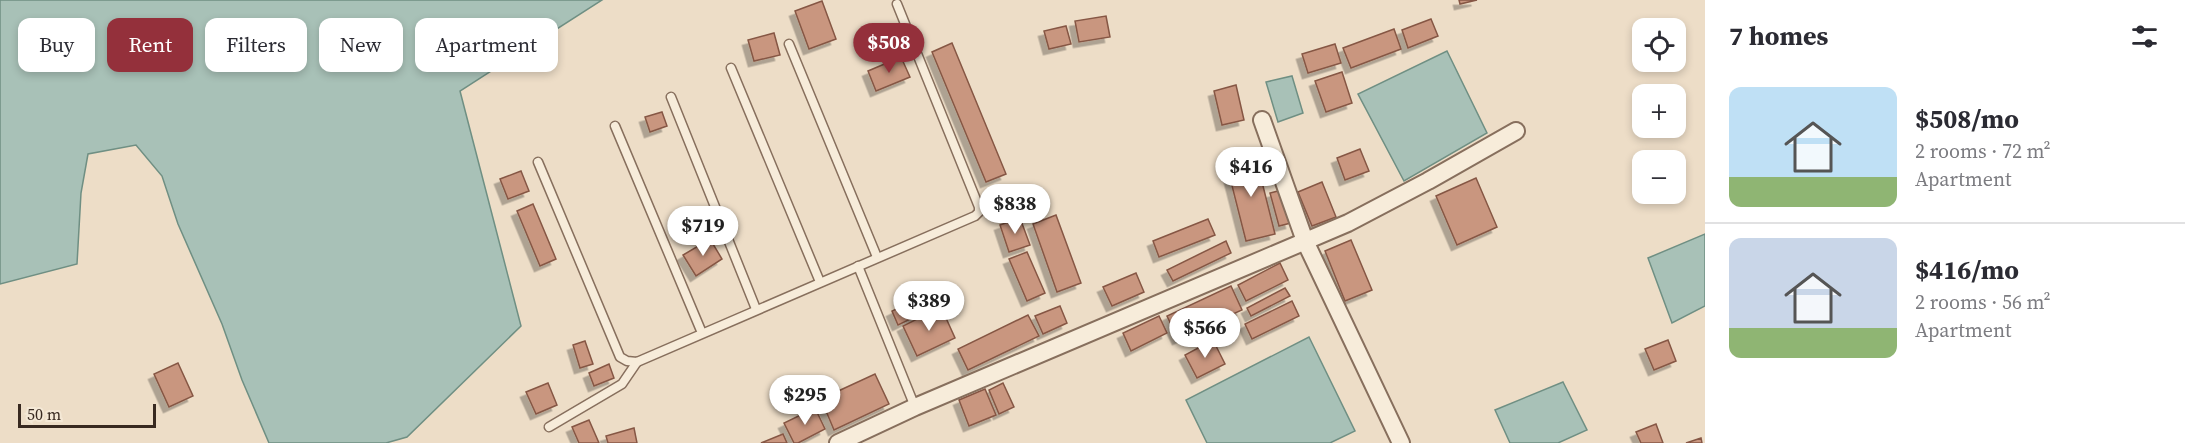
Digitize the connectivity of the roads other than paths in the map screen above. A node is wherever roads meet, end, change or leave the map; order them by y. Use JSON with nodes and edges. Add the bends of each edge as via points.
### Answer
{"nodes":[{"id":1,"x":897,"y":4,"type":"dead end"},
{"id":2,"x":789,"y":44,"type":"dead end"},
{"id":3,"x":731,"y":68,"type":"dead end"},
{"id":4,"x":671,"y":97,"type":"dead end"},
{"id":5,"x":1262,"y":120,"type":"dead end"},
{"id":6,"x":615,"y":126,"type":"dead end"},
{"id":7,"x":1516,"y":131,"type":"dead end"},
{"id":8,"x":538,"y":162,"type":"dead end"},
{"id":9,"x":1305,"y":241,"type":"junction"},
{"id":10,"x":877,"y":257,"type":"junction"},
{"id":11,"x":858,"y":266,"type":"junction"},
{"id":12,"x":820,"y":282,"type":"junction"},
{"id":13,"x":756,"y":309,"type":"junction"},
{"id":14,"x":702,"y":333,"type":"junction"},
{"id":15,"x":637,"y":362,"type":"junction"},
{"id":16,"x":915,"y":406,"type":"junction"},
{"id":17,"x":549,"y":427,"type":"dead end"},
{"id":18,"x":838,"y":443,"type":"edge"},
{"id":19,"x":1401,"y":443,"type":"edge"}],
"edges":[{"from":1,"to":10,"type":"lane","via":[[980,207],[975,216]]},
{"from":2,"to":10,"type":"lane"},
{"from":3,"to":12,"type":"lane"},
{"from":4,"to":13,"type":"lane"},
{"from":5,"to":9,"type":"street"},
{"from":6,"to":14,"type":"lane"},
{"from":7,"to":9,"type":"street","via":[[1368,212]]},
{"from":8,"to":15,"type":"lane","via":[[620,357]]},
{"from":9,"to":16,"type":"street"},
{"from":9,"to":19,"type":"street"},
{"from":10,"to":11,"type":"lane"},
{"from":11,"to":12,"type":"lane"},
{"from":11,"to":16,"type":"lane"},
{"from":12,"to":13,"type":"lane"},
{"from":13,"to":14,"type":"lane"},
{"from":14,"to":15,"type":"lane"},
{"from":15,"to":17,"type":"lane","via":[[622,384]]},
{"from":16,"to":18,"type":"street"}]}
